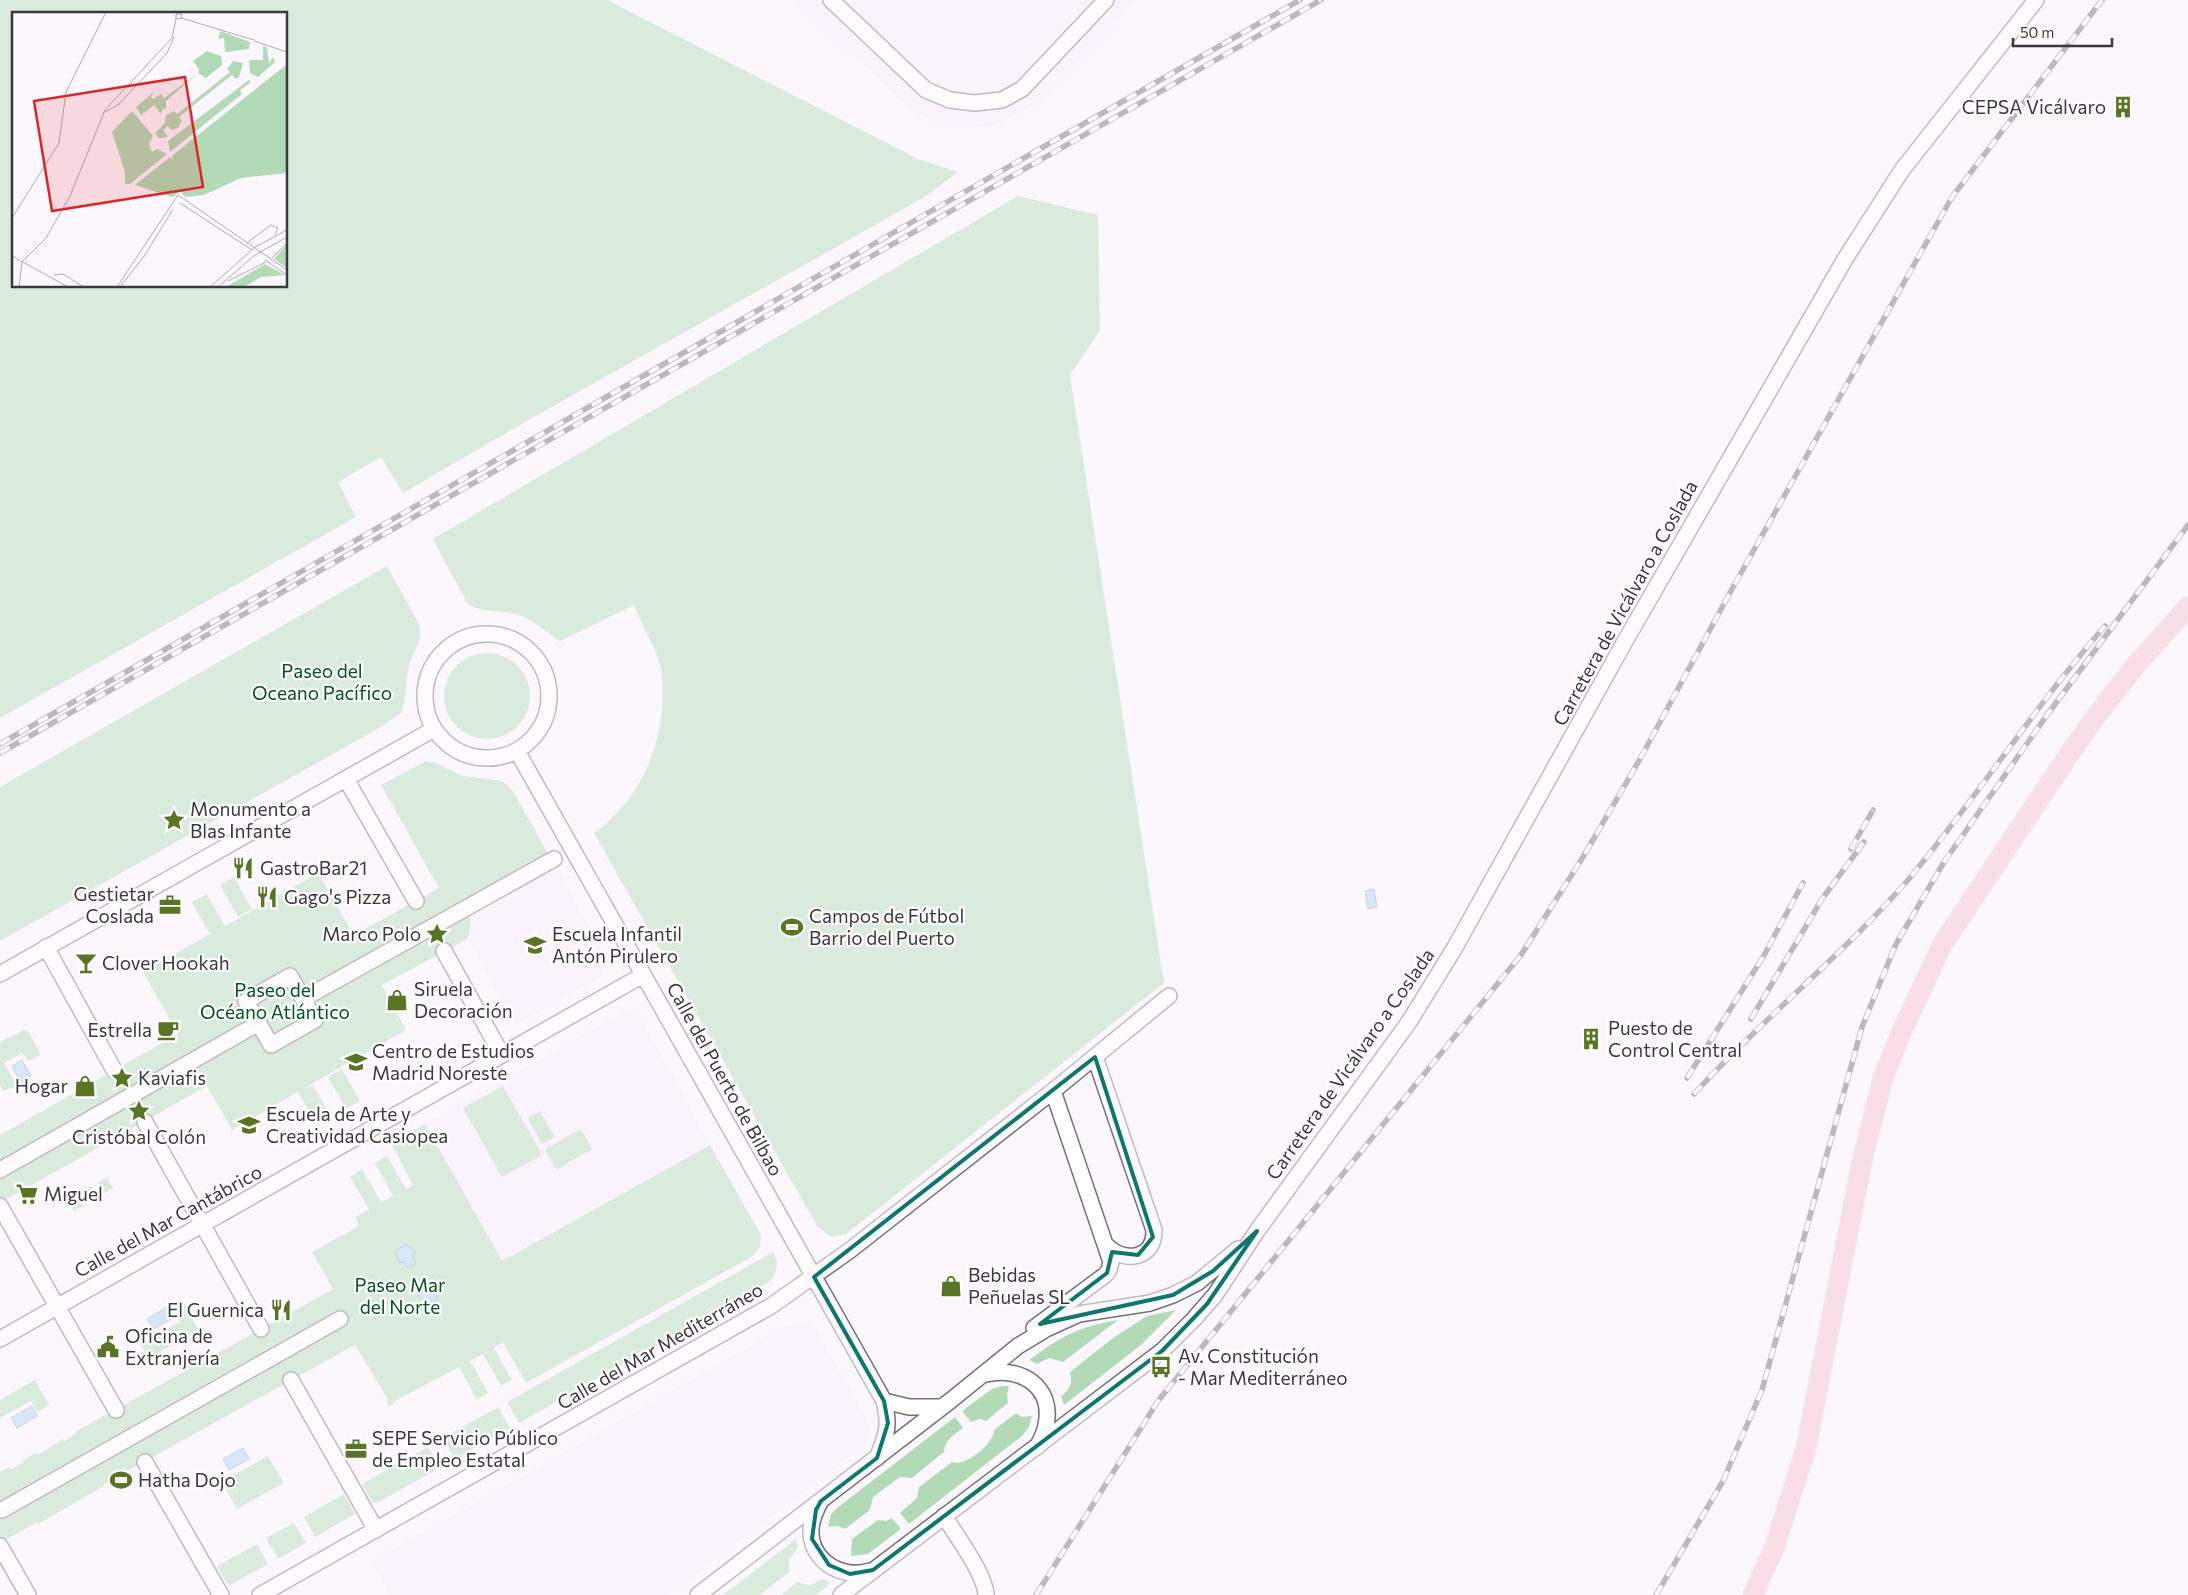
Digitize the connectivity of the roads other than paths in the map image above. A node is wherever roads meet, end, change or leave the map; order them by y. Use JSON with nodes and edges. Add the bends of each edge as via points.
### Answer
{"nodes":[{"id":1,"x":831,"y":0,"type":"edge"},
{"id":2,"x":1106,"y":0,"type":"edge"},
{"id":3,"x":2036,"y":0,"type":"edge"},
{"id":4,"x":2188,"y":607,"type":"edge"},
{"id":5,"x":434,"y":730,"type":"junction"},
{"id":6,"x":517,"y":750,"type":"junction"},
{"id":7,"x":346,"y":779,"type":"junction"},
{"id":8,"x":554,"y":859,"type":"dead end"},
{"id":9,"x":416,"y":901,"type":"dead end"},
{"id":10,"x":46,"y":947,"type":"junction"},
{"id":11,"x":444,"y":951,"type":"dead end"},
{"id":12,"x":0,"y":974,"type":"edge"},
{"id":13,"x":643,"y":975,"type":"junction"},
{"id":14,"x":1170,"y":996,"type":"dead end"},
{"id":15,"x":303,"y":999,"type":"junction"},
{"id":16,"x":259,"y":1024,"type":"junction"},
{"id":17,"x":502,"y":1055,"type":"junction"},
{"id":18,"x":1095,"y":1057,"type":"junction"},
{"id":19,"x":114,"y":1070,"type":"dead end"},
{"id":20,"x":1052,"y":1092,"type":"junction"},
{"id":21,"x":145,"y":1122,"type":"dead end"},
{"id":22,"x":0,"y":1170,"type":"edge"},
{"id":23,"x":0,"y":1206,"type":"edge"},
{"id":24,"x":203,"y":1224,"type":"junction"},
{"id":25,"x":1257,"y":1231,"type":"junction"},
{"id":26,"x":1106,"y":1245,"type":"junction"},
{"id":27,"x":814,"y":1277,"type":"junction"},
{"id":28,"x":57,"y":1307,"type":"junction"},
{"id":29,"x":340,"y":1319,"type":"dead end"},
{"id":30,"x":262,"y":1329,"type":"dead end"},
{"id":31,"x":0,"y":1339,"type":"edge"},
{"id":32,"x":1018,"y":1346,"type":"junction"},
{"id":33,"x":985,"y":1374,"type":"junction"},
{"id":34,"x":291,"y":1380,"type":"dead end"},
{"id":35,"x":884,"y":1401,"type":"junction"},
{"id":36,"x":942,"y":1407,"type":"junction"},
{"id":37,"x":116,"y":1410,"type":"dead end"},
{"id":38,"x":1036,"y":1448,"type":"junction"},
{"id":39,"x":877,"y":1458,"type":"junction"},
{"id":40,"x":145,"y":1462,"type":"dead end"},
{"id":41,"x":821,"y":1500,"type":"junction"},
{"id":42,"x":2,"y":1510,"type":"dead end"},
{"id":43,"x":944,"y":1516,"type":"junction"},
{"id":44,"x":376,"y":1530,"type":"junction"},
{"id":45,"x":0,"y":1546,"type":"edge"},
{"id":46,"x":874,"y":1570,"type":"junction"},
{"id":47,"x":28,"y":1595,"type":"edge"},
{"id":48,"x":221,"y":1595,"type":"edge"},
{"id":49,"x":260,"y":1595,"type":"edge"},
{"id":50,"x":698,"y":1595,"type":"edge"},
{"id":51,"x":841,"y":1595,"type":"edge"},
{"id":52,"x":986,"y":1595,"type":"edge"},
{"id":53,"x":1754,"y":1595,"type":"edge"}],
"edges":[{"from":1,"to":2,"type":"street","via":[[926,90],[950,100],[975,103],[1002,100],[1022,89]]},
{"from":3,"to":25,"type":"street","name":"Carretera de Vicálvaro a Coslada","via":[[1902,170],[1845,259],[1624,643],[1454,949],[1409,1022]]},
{"from":4,"to":53,"type":"main road","via":[[2136,664],[2071,751],[1942,945],[1901,1033],[1883,1078],[1862,1161],[1806,1448],[1775,1546]]},
{"from":5,"to":6,"type":"street","via":[[450,746],[471,756],[494,758]]},
{"from":5,"to":6,"type":"street","via":[[425,703],[426,682],[434,662],[455,643],[475,636],[496,635],[516,642],[533,654],[541,666],[548,689],[549,701],[542,725],[536,735]]},
{"from":5,"to":7,"type":"street"},
{"from":6,"to":13,"type":"street","name":"Calle del Puerto de Bilbao"},
{"from":7,"to":9,"type":"street"},
{"from":7,"to":10,"type":"street"},
{"from":8,"to":15,"type":"street"},
{"from":10,"to":12,"type":"street"},
{"from":10,"to":19,"type":"street"},
{"from":11,"to":17,"type":"street"},
{"from":13,"to":17,"type":"street","name":"Calle del Mar Cantábrico"},
{"from":13,"to":27,"type":"street","name":"Calle del Puerto de Bilbao"},
{"from":14,"to":18,"type":"street","name":"Calle del Mar Mediterráneo"},
{"from":15,"to":16,"type":"street","via":[[315,1020],[271,1045]]},
{"from":15,"to":16,"type":"street","via":[[290,976],[246,1001]]},
{"from":16,"to":22,"type":"street"},
{"from":17,"to":24,"type":"street","name":"Calle del Mar Cantábrico"},
{"from":18,"to":20,"type":"street","name":"Calle del Mar Mediterráneo"},
{"from":18,"to":26,"type":"street","via":[[1154,1234],[1148,1249],[1138,1255],[1124,1256]]},
{"from":20,"to":26,"type":"street"},
{"from":20,"to":27,"type":"street","name":"Calle del Mar Mediterráneo"},
{"from":21,"to":24,"type":"street"},
{"from":23,"to":28,"type":"street"},
{"from":24,"to":28,"type":"street","name":"Calle del Mar Cantábrico"},
{"from":24,"to":30,"type":"street"},
{"from":25,"to":32,"type":"street","via":[[1220,1265],[1186,1289],[1150,1302],[1080,1314]]},
{"from":25,"to":38,"type":"street","via":[[1211,1300],[1171,1343]]},
{"from":26,"to":32,"type":"street","via":[[1111,1262],[1107,1273],[1035,1327]]},
{"from":27,"to":35,"type":"street","name":"Calle del Puerto de Bilbao"},
{"from":27,"to":44,"type":"street","name":"Calle del Mar Mediterráneo","via":[[771,1306]]},
{"from":28,"to":31,"type":"street","name":"Calle del Mar Cantábrico"},
{"from":28,"to":37,"type":"street"},
{"from":29,"to":42,"type":"street"},
{"from":32,"to":33,"type":"street"},
{"from":33,"to":36,"type":"street"},
{"from":33,"to":38,"type":"street","via":[[1010,1371],[1031,1381],[1039,1389],[1047,1412],[1046,1424]]},
{"from":34,"to":44,"type":"street"},
{"from":35,"to":36,"type":"street","via":[[909,1407]]},
{"from":35,"to":39,"type":"street","name":"Calle del Puerto de Bilbao","via":[[887,1432]]},
{"from":36,"to":39,"type":"street"},
{"from":38,"to":43,"type":"street"},
{"from":39,"to":41,"type":"street"},
{"from":40,"to":48,"type":"street"},
{"from":41,"to":46,"type":"street","via":[[811,1529],[820,1557],[839,1571],[862,1573]]},
{"from":41,"to":50,"type":"street"},
{"from":43,"to":46,"type":"street"},
{"from":43,"to":52,"type":"street","via":[[980,1576]]},
{"from":44,"to":49,"type":"street","name":"Calle del Mar Mediterráneo"},
{"from":45,"to":47,"type":"street"},
{"from":46,"to":51,"type":"street"}]}
